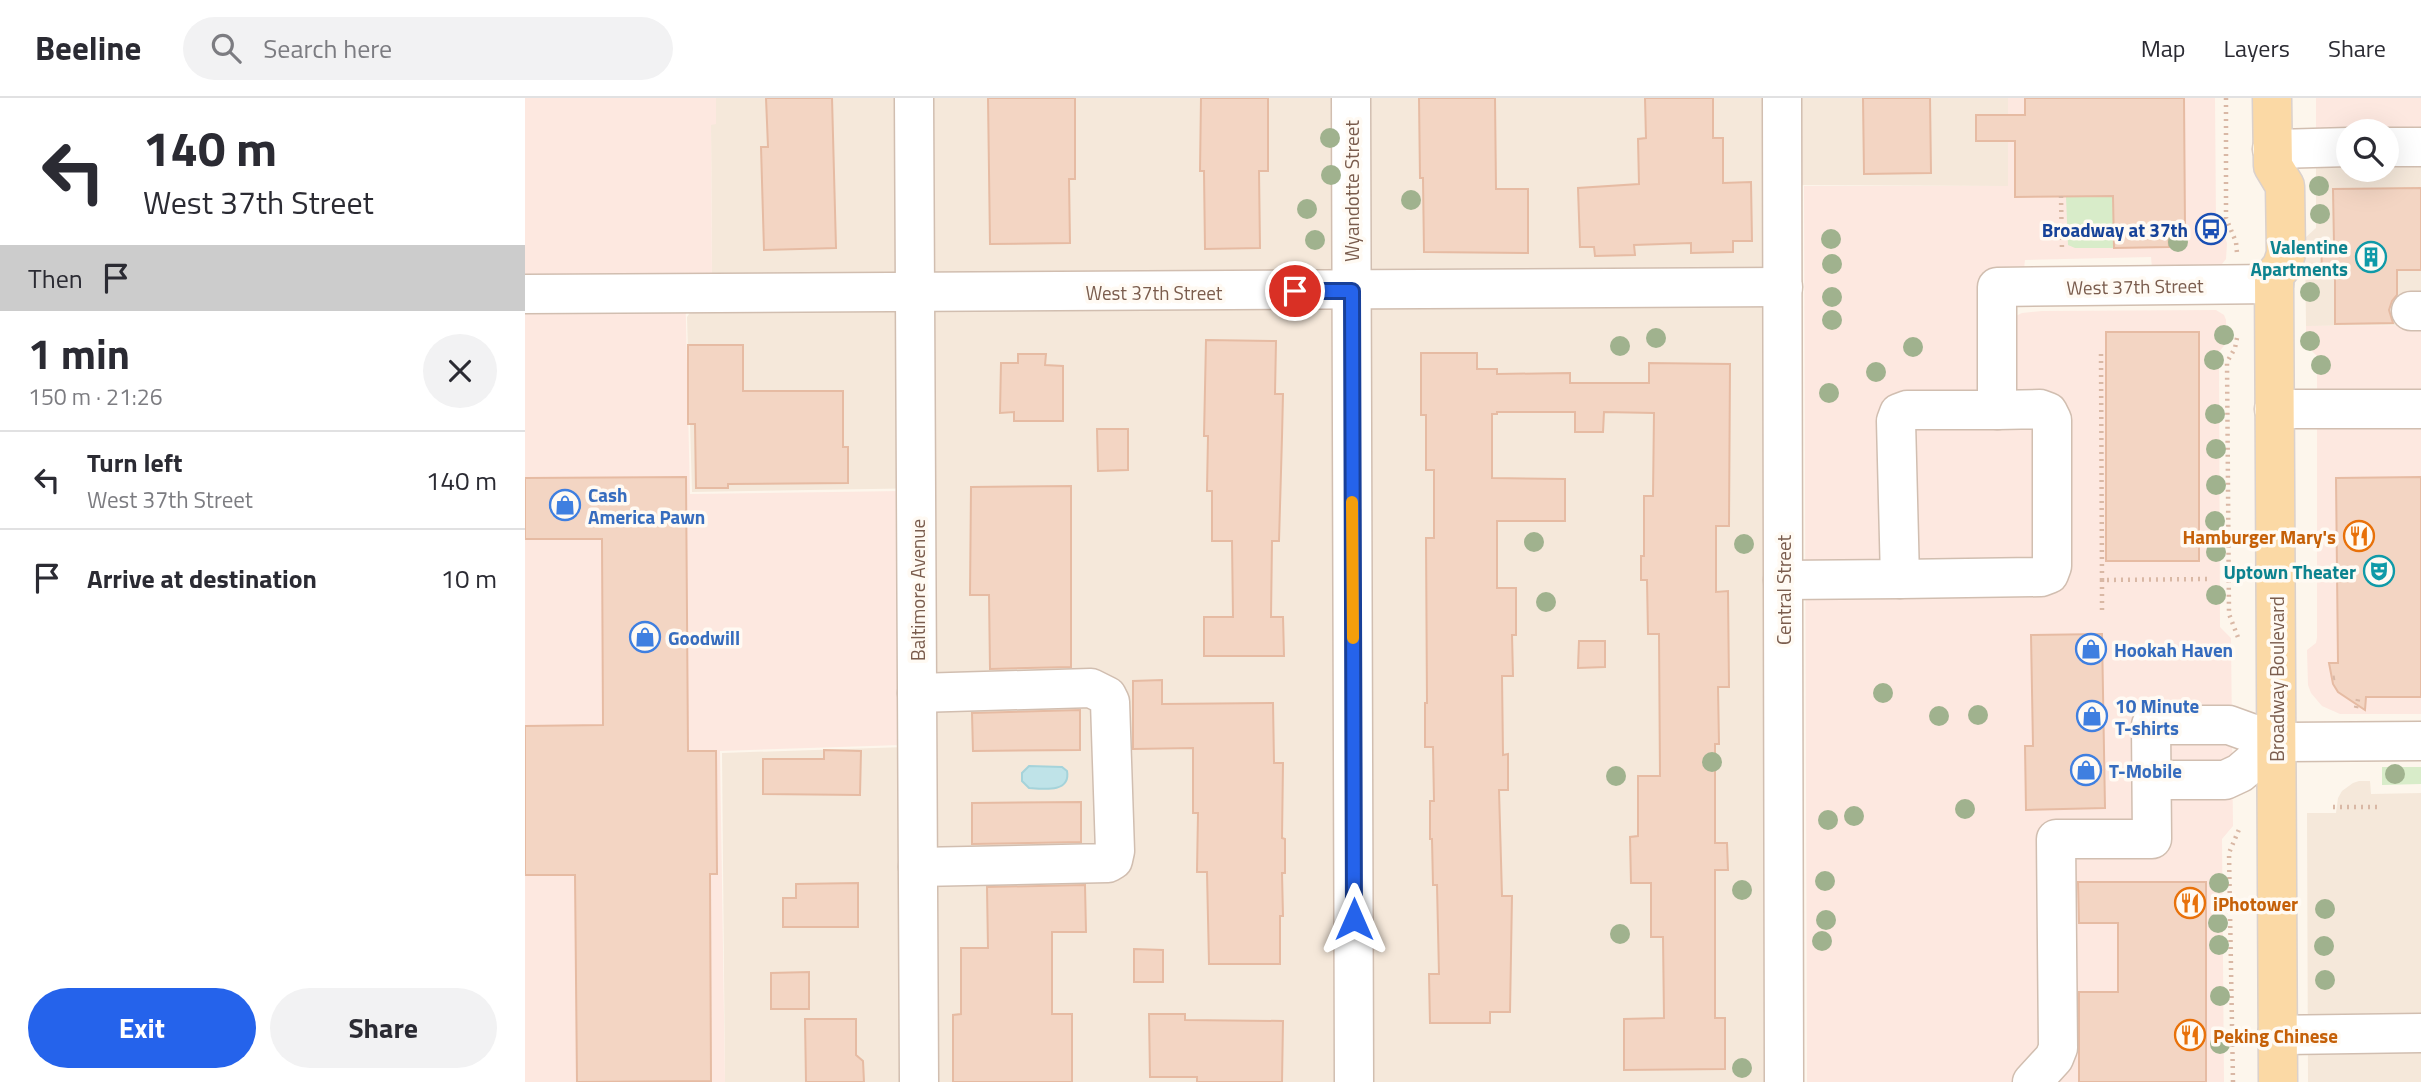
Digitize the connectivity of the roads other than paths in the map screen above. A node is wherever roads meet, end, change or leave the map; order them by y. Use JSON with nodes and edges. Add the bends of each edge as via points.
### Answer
{"nodes":[{"id":1,"x":914,"y":98,"type":"edge"},
{"id":2,"x":1351,"y":98,"type":"edge"},
{"id":3,"x":1782,"y":98,"type":"edge"},
{"id":4,"x":2272,"y":98,"type":"edge"},
{"id":5,"x":2399,"y":147,"type":"edge"},
{"id":6,"x":2421,"y":147,"type":"edge"},
{"id":7,"x":2336,"y":150,"type":"edge"},
{"id":8,"x":2273,"y":157,"type":"junction"},
{"id":9,"x":2274,"y":280,"type":"junction"},
{"id":10,"x":1783,"y":287,"type":"junction"},
{"id":11,"x":1352,"y":291,"type":"junction"},
{"id":12,"x":916,"y":293,"type":"junction"},
{"id":13,"x":525,"y":294,"type":"edge"},
{"id":14,"x":2274,"y":409,"type":"junction"},
{"id":15,"x":2421,"y":409,"type":"edge"},
{"id":16,"x":1997,"y":410,"type":"junction"},
{"id":17,"x":1900,"y":579,"type":"junction"},
{"id":18,"x":1783,"y":580,"type":"junction"},
{"id":19,"x":917,"y":693,"type":"junction"},
{"id":20,"x":2421,"y":741,"type":"edge"},
{"id":21,"x":2276,"y":742,"type":"junction"},
{"id":22,"x":2152,"y":780,"type":"junction"},
{"id":23,"x":918,"y":867,"type":"junction"},
{"id":24,"x":2421,"y":1033,"type":"edge"},
{"id":25,"x":2277,"y":1035,"type":"junction"},
{"id":26,"x":919,"y":1082,"type":"edge"},
{"id":27,"x":1354,"y":1082,"type":"edge"},
{"id":28,"x":1784,"y":1082,"type":"edge"},
{"id":29,"x":2032,"y":1082,"type":"edge"},
{"id":30,"x":2278,"y":1082,"type":"edge"}],
"edges":[{"from":1,"to":12,"type":"street","name":"Baltimore Avenue"},
{"from":2,"to":11,"type":"street","name":"Wyandotte Street"},
{"from":3,"to":10,"type":"street","name":"Central Street"},
{"from":4,"to":8,"type":"main road","name":"Broadway Boulevard"},
{"from":5,"to":6,"type":"street"},
{"from":7,"to":8,"type":"street"},
{"from":8,"to":9,"type":"main road","name":"Broadway Boulevard","via":[[2285,186],[2286,213],[2286,254]]},
{"from":9,"to":14,"type":"main road","name":"Broadway Boulevard"},
{"from":9,"to":16,"type":"street","name":"West 37th Street","via":[[1997,287]]},
{"from":10,"to":11,"type":"street","name":"West 37th Street"},
{"from":10,"to":18,"type":"street","name":"Central Street"},
{"from":11,"to":12,"type":"street","name":"West 37th Street"},
{"from":11,"to":27,"type":"street","name":"Wyandotte Street"},
{"from":12,"to":13,"type":"street","name":"West 37th Street"},
{"from":12,"to":19,"type":"street","name":"Baltimore Avenue"},
{"from":14,"to":15,"type":"street"},
{"from":14,"to":21,"type":"main road","name":"Broadway Boulevard"},
{"from":16,"to":17,"type":"street","via":[[1899,413]]},
{"from":16,"to":17,"type":"street","via":[[2040,409],[2052,420],[2049,573],[2041,577]]},
{"from":17,"to":18,"type":"street"},
{"from":18,"to":28,"type":"street","name":"Central Street"},
{"from":19,"to":23,"type":"street","name":"Baltimore Avenue"},
{"from":19,"to":23,"type":"street","via":[[1091,688],[1107,696],[1115,851],[1108,863]]},
{"from":20,"to":21,"type":"street"},
{"from":21,"to":22,"type":"street","via":[[2241,773],[2225,780]]},
{"from":21,"to":22,"type":"street","via":[[2229,725],[2151,725]]},
{"from":21,"to":25,"type":"main road","name":"Broadway Boulevard"},
{"from":22,"to":29,"type":"street","via":[[2152,839],[2056,839],[2058,1048],[2055,1058]]},
{"from":23,"to":26,"type":"street","name":"Baltimore Avenue"},
{"from":24,"to":25,"type":"street"},
{"from":25,"to":30,"type":"main road","name":"Broadway Boulevard"}]}
